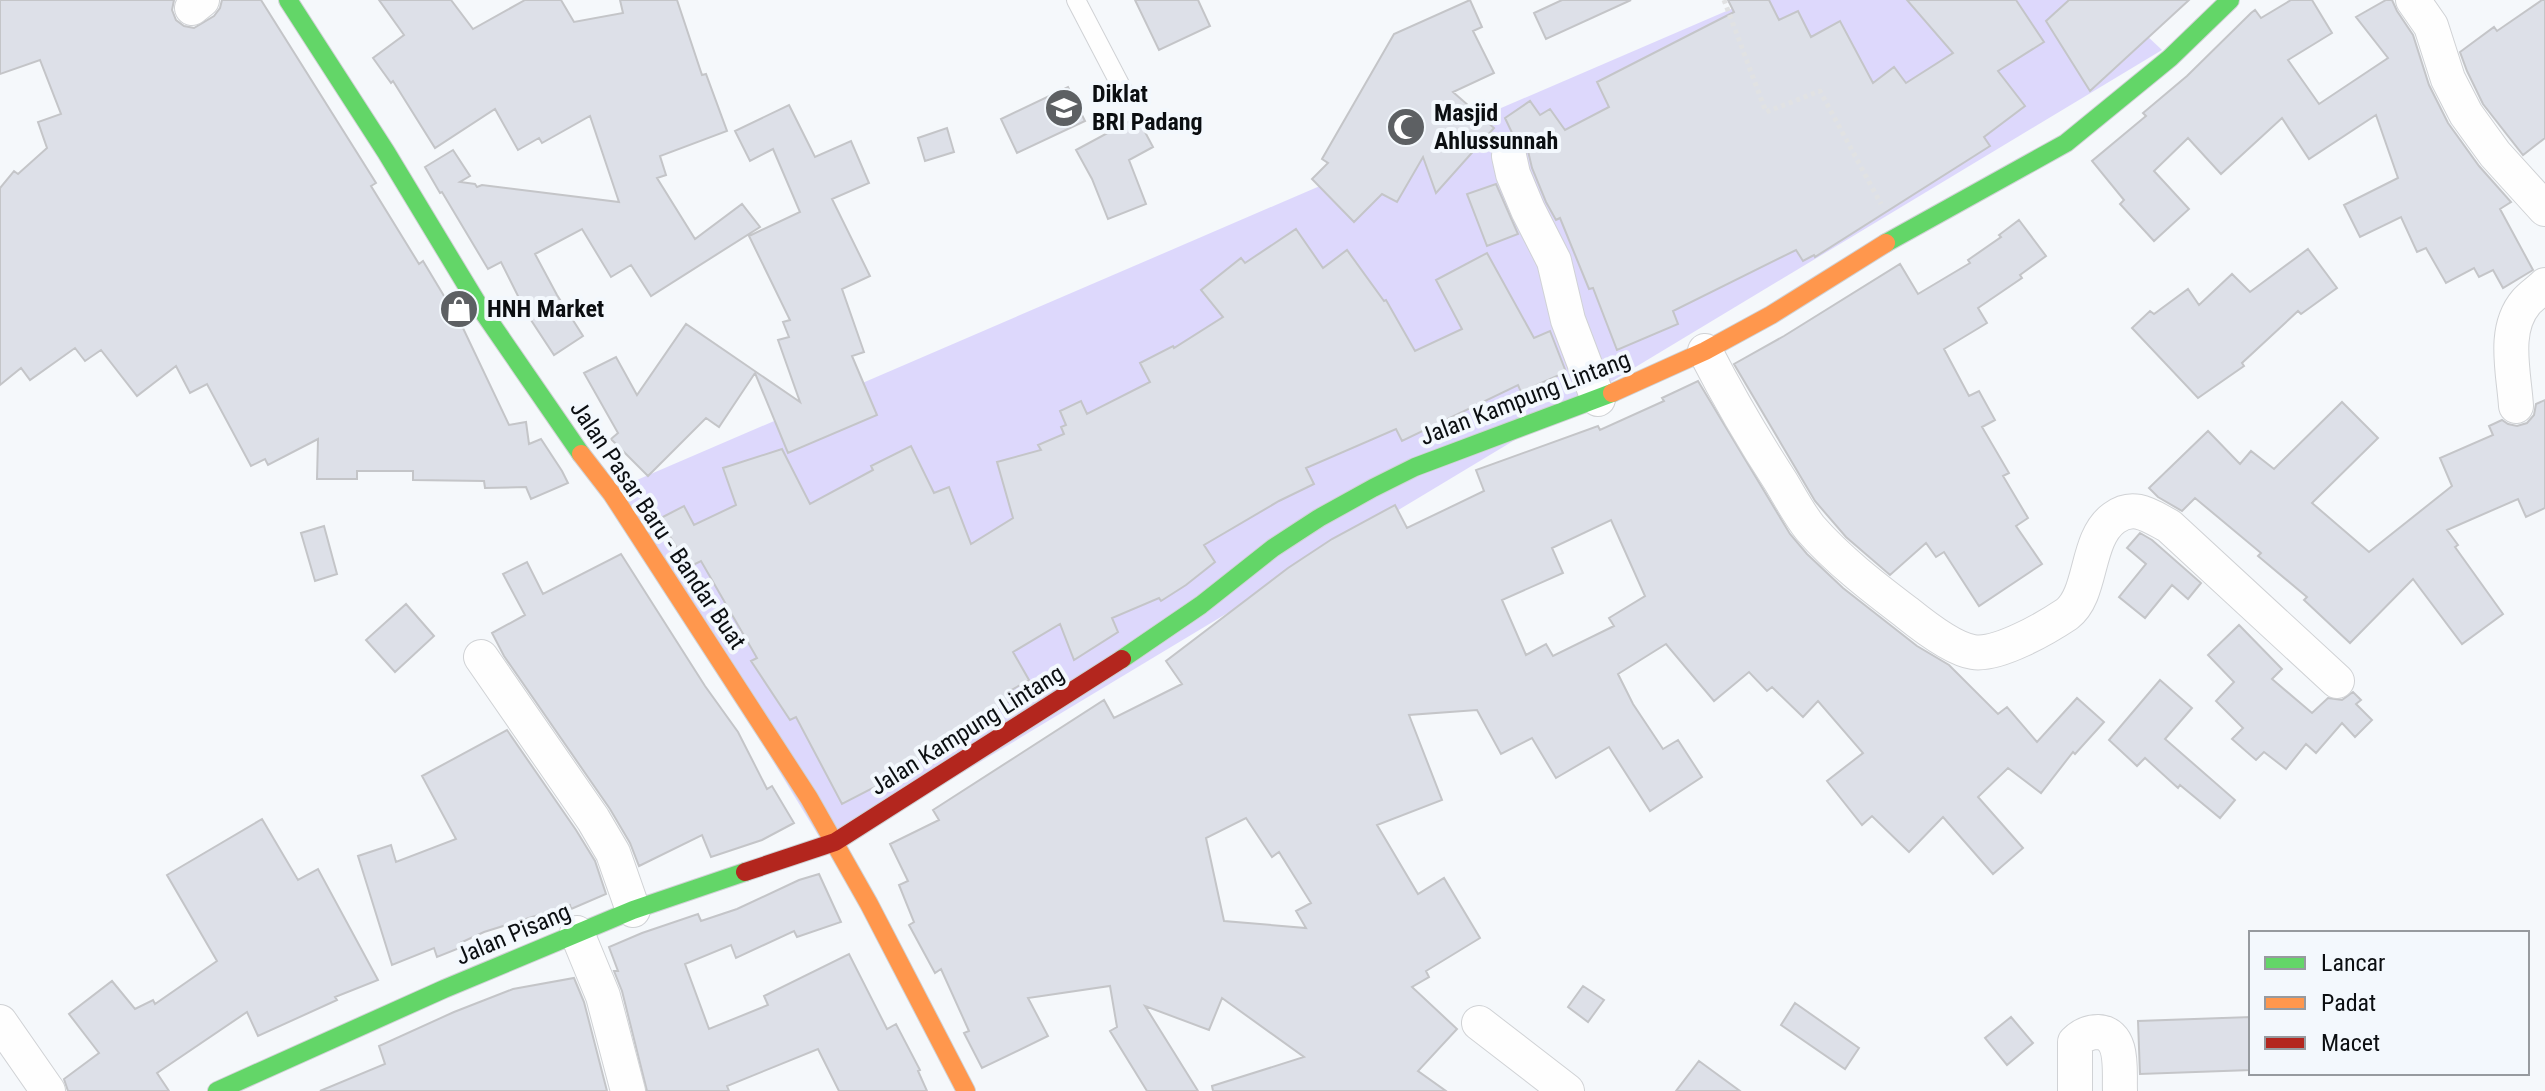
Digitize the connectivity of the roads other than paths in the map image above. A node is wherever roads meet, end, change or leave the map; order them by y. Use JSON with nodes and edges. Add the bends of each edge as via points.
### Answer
{"nodes":[{"id":1,"x":288,"y":0,"type":"edge"},
{"id":2,"x":1076,"y":0,"type":"edge"},
{"id":3,"x":2230,"y":0,"type":"edge"},
{"id":4,"x":2413,"y":0,"type":"edge"},
{"id":5,"x":1124,"y":92,"type":"dead end"},
{"id":6,"x":1509,"y":156,"type":"dead end"},
{"id":7,"x":2545,"y":209,"type":"edge"},
{"id":8,"x":2545,"y":285,"type":"edge"},
{"id":9,"x":1705,"y":351,"type":"junction"},
{"id":10,"x":1598,"y":399,"type":"junction"},
{"id":11,"x":2516,"y":406,"type":"dead end"},
{"id":12,"x":481,"y":657,"type":"dead end"},
{"id":13,"x":2337,"y":681,"type":"dead end"},
{"id":14,"x":835,"y":842,"type":"junction"},
{"id":15,"x":633,"y":910,"type":"junction"},
{"id":16,"x":577,"y":933,"type":"junction"},
{"id":17,"x":0,"y":1022,"type":"edge"},
{"id":18,"x":1479,"y":1023,"type":"dead end"},
{"id":19,"x":48,"y":1091,"type":"edge"},
{"id":20,"x":217,"y":1091,"type":"edge"},
{"id":21,"x":628,"y":1091,"type":"edge"},
{"id":22,"x":966,"y":1091,"type":"edge"},
{"id":23,"x":1567,"y":1091,"type":"edge"},
{"id":24,"x":2075,"y":1091,"type":"edge"},
{"id":25,"x":2120,"y":1091,"type":"edge"}],
"edges":[{"from":1,"to":14,"type":"street","name":"Jalan Pasar Baru - Bandar Buat","via":[[479,306],[612,494]]},
{"from":2,"to":5,"type":"lane"},
{"from":3,"to":9,"type":"street","name":"Jalan Kampung Lintang","via":[[2170,58],[2066,143]]},
{"from":4,"to":7,"type":"street","via":[[2431,26],[2466,114]]},
{"from":6,"to":10,"type":"street","via":[[1554,261],[1568,320]]},
{"from":8,"to":11,"type":"street","via":[[2526,302],[2511,333]]},
{"from":9,"to":10,"type":"street","name":"Jalan Kampung Lintang"},
{"from":9,"to":13,"type":"street","via":[[1809,526],[1878,591],[1962,649],[1975,653],[2005,647],[2068,613],[2077,604],[2099,538],[2111,520],[2140,511],[2169,526]]},
{"from":10,"to":14,"type":"street","name":"Jalan Kampung Lintang","via":[[1415,467],[1319,518],[1151,641]]},
{"from":12,"to":15,"type":"street","via":[[593,819],[613,853]]},
{"from":14,"to":15,"type":"street","name":"Jalan Pisang"},
{"from":14,"to":22,"type":"street","name":"Jalan Pasar Baru - Bandar Buat"},
{"from":15,"to":16,"type":"street","name":"Jalan Pisang"},
{"from":16,"to":20,"type":"street","name":"Jalan Pisang"},
{"from":16,"to":21,"type":"street","via":[[603,996]]},
{"from":17,"to":19,"type":"street"},
{"from":18,"to":23,"type":"street"},
{"from":24,"to":25,"type":"street","via":[[2075,1042],[2098,1032],[2114,1038],[2117,1046]]}]}
